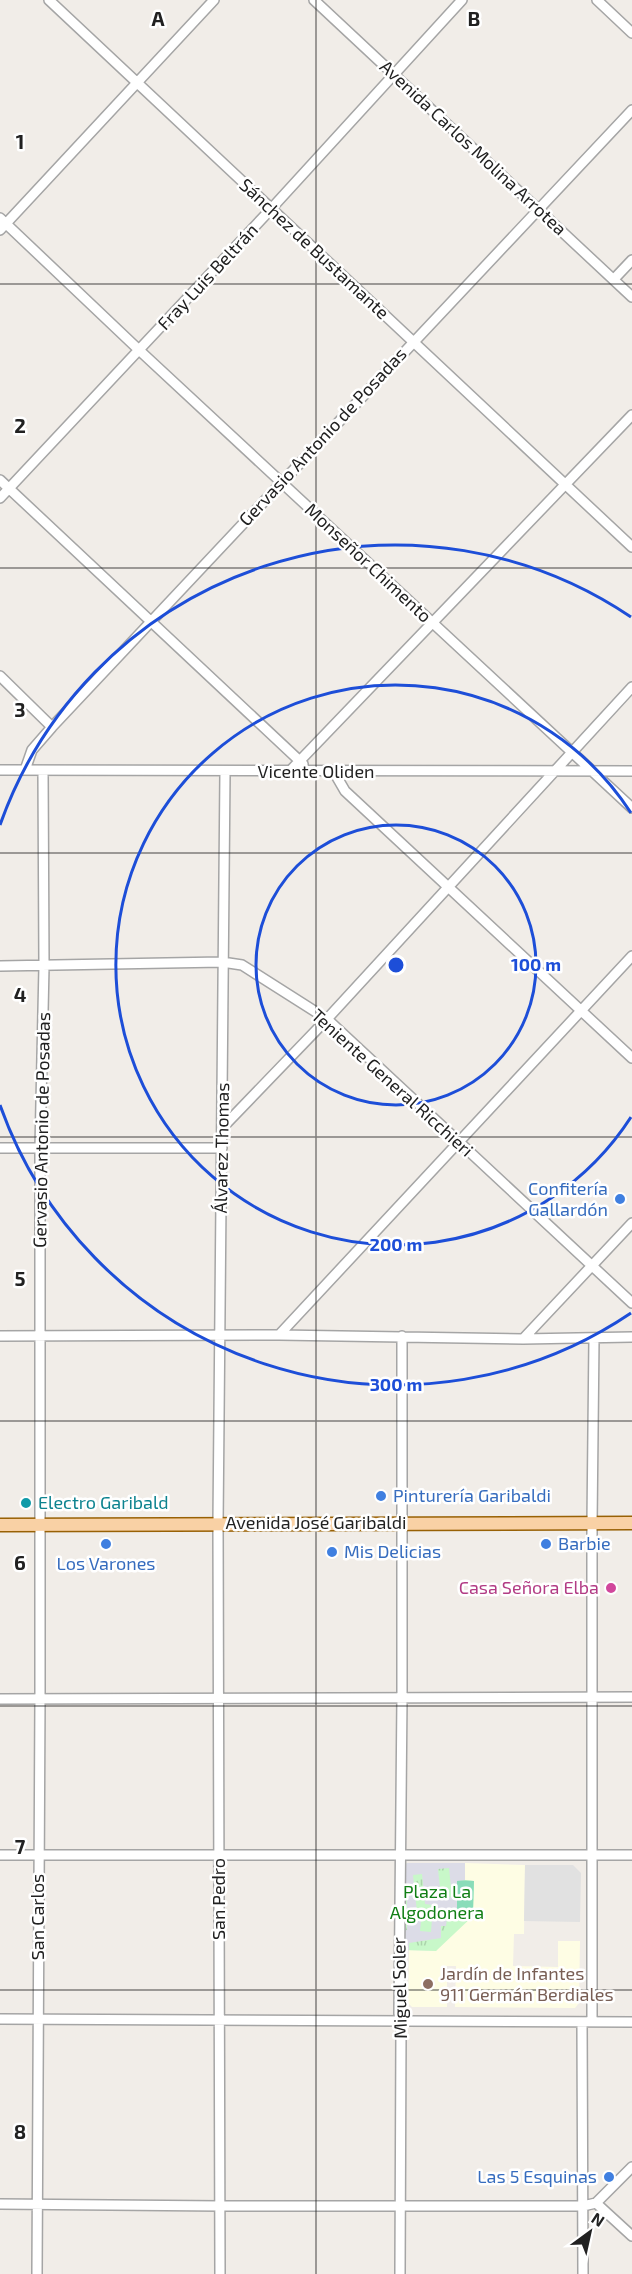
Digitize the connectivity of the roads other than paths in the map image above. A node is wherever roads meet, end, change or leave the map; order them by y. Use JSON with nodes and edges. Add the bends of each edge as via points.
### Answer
{"nodes":[{"id":1,"x":49,"y":0,"type":"edge"},
{"id":2,"x":214,"y":0,"type":"edge"},
{"id":3,"x":314,"y":0,"type":"edge"},
{"id":4,"x":462,"y":0,"type":"edge"},
{"id":5,"x":597,"y":0,"type":"edge"},
{"id":6,"x":632,"y":33,"type":"edge"},
{"id":7,"x":394,"y":75,"type":"junction"},
{"id":8,"x":136,"y":83,"type":"junction"},
{"id":9,"x":632,"y":110,"type":"edge"},
{"id":10,"x":538,"y":208,"type":"junction"},
{"id":11,"x":271,"y":209,"type":"junction"},
{"id":12,"x":2,"y":224,"type":"edge"},
{"id":13,"x":632,"y":260,"type":"edge"},
{"id":14,"x":614,"y":279,"type":"junction"},
{"id":15,"x":632,"y":297,"type":"edge"},
{"id":16,"x":412,"y":342,"type":"junction"},
{"id":17,"x":139,"y":350,"type":"junction"},
{"id":18,"x":632,"y":415,"type":"edge"},
{"id":19,"x":0,"y":480,"type":"edge"},
{"id":20,"x":280,"y":482,"type":"junction"},
{"id":21,"x":565,"y":485,"type":"junction"},
{"id":22,"x":9,"y":489,"type":"junction"},
{"id":23,"x":0,"y":498,"type":"edge"},
{"id":24,"x":632,"y":547,"type":"edge"},
{"id":25,"x":150,"y":620,"type":"junction"},
{"id":26,"x":433,"y":623,"type":"junction"},
{"id":27,"x":0,"y":676,"type":"edge"},
{"id":28,"x":632,"y":687,"type":"edge"},
{"id":29,"x":52,"y":727,"type":"junction"},
{"id":30,"x":571,"y":753,"type":"junction"},
{"id":31,"x":299,"y":760,"type":"junction"},
{"id":32,"x":0,"y":770,"type":"edge"},
{"id":33,"x":24,"y":770,"type":"junction"},
{"id":34,"x":44,"y":771,"type":"junction"},
{"id":35,"x":312,"y":771,"type":"junction"},
{"id":36,"x":553,"y":771,"type":"junction"},
{"id":37,"x":632,"y":771,"type":"edge"},
{"id":38,"x":225,"y":772,"type":"junction"},
{"id":39,"x":289,"y":772,"type":"junction"},
{"id":40,"x":334,"y":772,"type":"junction"},
{"id":41,"x":592,"y":772,"type":"junction"},
{"id":42,"x":632,"y":808,"type":"edge"},
{"id":43,"x":447,"y":887,"type":"junction"},
{"id":44,"x":632,"y":956,"type":"edge"},
{"id":45,"x":222,"y":962,"type":"junction"},
{"id":46,"x":0,"y":966,"type":"edge"},
{"id":47,"x":44,"y":966,"type":"junction"},
{"id":48,"x":582,"y":1011,"type":"junction"},
{"id":49,"x":327,"y":1019,"type":"junction"},
{"id":50,"x":632,"y":1058,"type":"edge"},
{"id":51,"x":223,"y":1127,"type":"junction"},
{"id":52,"x":458,"y":1143,"type":"junction"},
{"id":53,"x":40,"y":1148,"type":"junction"},
{"id":54,"x":222,"y":1148,"type":"junction"},
{"id":55,"x":0,"y":1149,"type":"edge"},
{"id":56,"x":632,"y":1223,"type":"edge"},
{"id":57,"x":592,"y":1266,"type":"junction"},
{"id":58,"x":632,"y":1304,"type":"edge"},
{"id":59,"x":40,"y":1335,"type":"junction"},
{"id":60,"x":279,"y":1335,"type":"junction"},
{"id":61,"x":0,"y":1336,"type":"edge"},
{"id":62,"x":221,"y":1336,"type":"junction"},
{"id":63,"x":402,"y":1336,"type":"junction"},
{"id":64,"x":632,"y":1337,"type":"edge"},
{"id":65,"x":594,"y":1338,"type":"junction"},
{"id":66,"x":523,"y":1339,"type":"junction"},
{"id":67,"x":401,"y":1522,"type":"junction"},
{"id":68,"x":592,"y":1523,"type":"junction"},
{"id":69,"x":632,"y":1523,"type":"edge"},
{"id":70,"x":0,"y":1524,"type":"edge"},
{"id":71,"x":39,"y":1524,"type":"junction"},
{"id":72,"x":218,"y":1524,"type":"junction"},
{"id":73,"x":220,"y":1697,"type":"junction"},
{"id":74,"x":402,"y":1697,"type":"junction"},
{"id":75,"x":592,"y":1697,"type":"junction"},
{"id":76,"x":632,"y":1697,"type":"edge"},
{"id":77,"x":40,"y":1698,"type":"junction"},
{"id":78,"x":0,"y":1699,"type":"edge"},
{"id":79,"x":0,"y":1855,"type":"edge"},
{"id":80,"x":220,"y":1855,"type":"junction"},
{"id":81,"x":38,"y":1856,"type":"junction"},
{"id":82,"x":400,"y":1856,"type":"junction"},
{"id":83,"x":594,"y":1856,"type":"junction"},
{"id":84,"x":632,"y":1856,"type":"edge"},
{"id":85,"x":0,"y":2019,"type":"edge"},
{"id":86,"x":38,"y":2019,"type":"junction"},
{"id":87,"x":219,"y":2019,"type":"junction"},
{"id":88,"x":400,"y":2021,"type":"junction"},
{"id":89,"x":582,"y":2022,"type":"junction"},
{"id":90,"x":592,"y":2022,"type":"junction"},
{"id":91,"x":632,"y":2022,"type":"edge"},
{"id":92,"x":632,"y":2167,"type":"edge"},
{"id":93,"x":596,"y":2203,"type":"junction"},
{"id":94,"x":0,"y":2204,"type":"edge"},
{"id":95,"x":37,"y":2204,"type":"junction"},
{"id":96,"x":220,"y":2206,"type":"junction"},
{"id":97,"x":583,"y":2206,"type":"junction"},
{"id":98,"x":400,"y":2207,"type":"junction"},
{"id":99,"x":632,"y":2236,"type":"edge"},
{"id":100,"x":37,"y":2274,"type":"edge"},
{"id":101,"x":220,"y":2274,"type":"edge"},
{"id":102,"x":400,"y":2274,"type":"edge"},
{"id":103,"x":583,"y":2274,"type":"edge"}],
"edges":[{"from":1,"to":8,"type":"street","name":"Sánchez de Bustamante"},
{"from":2,"to":8,"type":"street"},
{"from":3,"to":7,"type":"street","name":"Avenida Carlos Molina Arrotea"},
{"from":4,"to":7,"type":"street","name":"Fray Luis Beltrán"},
{"from":5,"to":6,"type":"street"},
{"from":7,"to":10,"type":"street","name":"Avenida Carlos Molina Arrotea"},
{"from":7,"to":11,"type":"street","name":"Fray Luis Beltrán"},
{"from":8,"to":11,"type":"street","name":"Sánchez de Bustamante"},
{"from":8,"to":12,"type":"street"},
{"from":9,"to":10,"type":"street","name":"Gervasio Antonio de Posadas"},
{"from":10,"to":14,"type":"street","name":"Avenida Carlos Molina Arrotea"},
{"from":10,"to":16,"type":"street","name":"Gervasio Antonio de Posadas"},
{"from":11,"to":16,"type":"street","name":"Sánchez de Bustamante"},
{"from":11,"to":17,"type":"street","name":"Fray Luis Beltrán"},
{"from":12,"to":17,"type":"street","name":"Monseñor Chimento"},
{"from":13,"to":14,"type":"street"},
{"from":14,"to":15,"type":"street","name":"Avenida Carlos Molina Arrotea"},
{"from":16,"to":20,"type":"street","name":"Gervasio Antonio de Posadas"},
{"from":16,"to":21,"type":"street","name":"Sánchez de Bustamante"},
{"from":17,"to":20,"type":"street","name":"Monseñor Chimento"},
{"from":17,"to":22,"type":"street","name":"Fray Luis Beltrán"},
{"from":18,"to":21,"type":"street"},
{"from":19,"to":22,"type":"street"},
{"from":20,"to":25,"type":"street","name":"Gervasio Antonio de Posadas"},
{"from":20,"to":26,"type":"street","name":"Monseñor Chimento"},
{"from":21,"to":24,"type":"street","name":"Sánchez de Bustamante"},
{"from":21,"to":26,"type":"street"},
{"from":22,"to":23,"type":"street","name":"Fray Luis Beltrán"},
{"from":22,"to":25,"type":"street"},
{"from":25,"to":29,"type":"street","name":"Gervasio Antonio de Posadas"},
{"from":25,"to":31,"type":"street"},
{"from":26,"to":30,"type":"street","name":"Monseñor Chimento"},
{"from":26,"to":31,"type":"street"},
{"from":27,"to":29,"type":"street"},
{"from":28,"to":30,"type":"street"},
{"from":29,"to":33,"type":"street","name":"Gervasio Antonio de Posadas","via":[[32,750]]},
{"from":30,"to":36,"type":"street"},
{"from":30,"to":41,"type":"street","name":"Monseñor Chimento"},
{"from":31,"to":35,"type":"street"},
{"from":31,"to":39,"type":"street"},
{"from":32,"to":33,"type":"street","name":"Vicente Oliden"},
{"from":33,"to":34,"type":"street","name":"Vicente Oliden"},
{"from":34,"to":38,"type":"street","name":"Vicente Oliden"},
{"from":34,"to":47,"type":"street","name":"Gervasio Antonio de Posadas"},
{"from":35,"to":39,"type":"street","name":"Vicente Oliden"},
{"from":35,"to":40,"type":"street","name":"Vicente Oliden"},
{"from":36,"to":40,"type":"street","name":"Vicente Oliden"},
{"from":36,"to":41,"type":"street","name":"Vicente Oliden"},
{"from":36,"to":43,"type":"street"},
{"from":37,"to":41,"type":"street","name":"Vicente Oliden"},
{"from":38,"to":39,"type":"street","name":"Vicente Oliden"},
{"from":38,"to":45,"type":"street","name":"Álvarez Thomas"},
{"from":40,"to":43,"type":"street","via":[[345,791]]},
{"from":41,"to":42,"type":"street","name":"Monseñor Chimento"},
{"from":43,"to":48,"type":"street"},
{"from":43,"to":49,"type":"street"},
{"from":44,"to":48,"type":"street"},
{"from":45,"to":47,"type":"street","name":"Teniente General Ricchieri"},
{"from":45,"to":49,"type":"street","name":"Teniente General Ricchieri","via":[[242,965]]},
{"from":45,"to":51,"type":"street","name":"Álvarez Thomas"},
{"from":46,"to":47,"type":"street","name":"Teniente General Ricchieri"},
{"from":47,"to":53,"type":"street","name":"Gervasio Antonio de Posadas"},
{"from":48,"to":50,"type":"street"},
{"from":48,"to":52,"type":"street"},
{"from":49,"to":51,"type":"street"},
{"from":49,"to":52,"type":"street","name":"Teniente General Ricchieri"},
{"from":51,"to":54,"type":"street","name":"Álvarez Thomas"},
{"from":52,"to":57,"type":"street","name":"Teniente General Ricchieri"},
{"from":52,"to":60,"type":"street"},
{"from":53,"to":54,"type":"street"},
{"from":53,"to":55,"type":"street"},
{"from":53,"to":59,"type":"street","name":"Gervasio Antonio de Posadas"},
{"from":54,"to":62,"type":"street","name":"Álvarez Thomas"},
{"from":56,"to":57,"type":"street"},
{"from":57,"to":58,"type":"street","name":"Teniente General Ricchieri"},
{"from":57,"to":66,"type":"street"},
{"from":59,"to":61,"type":"street"},
{"from":59,"to":62,"type":"street"},
{"from":59,"to":71,"type":"street","name":"Gervasio Antonio de Posadas"},
{"from":60,"to":62,"type":"street"},
{"from":60,"to":63,"type":"street"},
{"from":62,"to":72,"type":"street","name":"Álvarez Thomas"},
{"from":63,"to":66,"type":"street"},
{"from":63,"to":67,"type":"street","name":"Miguel Soler"},
{"from":64,"to":65,"type":"street"},
{"from":65,"to":66,"type":"street"},
{"from":65,"to":68,"type":"street"},
{"from":67,"to":68,"type":"main road","name":"Avenida José Garibaldi"},
{"from":67,"to":72,"type":"main road","name":"Avenida José Garibaldi"},
{"from":67,"to":74,"type":"street","name":"Miguel Soler"},
{"from":68,"to":69,"type":"main road","name":"Avenida José Garibaldi"},
{"from":68,"to":75,"type":"street"},
{"from":70,"to":71,"type":"main road","name":"Avenida José Garibaldi"},
{"from":71,"to":72,"type":"main road","name":"Avenida José Garibaldi"},
{"from":71,"to":77,"type":"street","name":"San Carlos"},
{"from":72,"to":73,"type":"street","name":"San Pedro"},
{"from":73,"to":74,"type":"street"},
{"from":73,"to":77,"type":"street"},
{"from":73,"to":80,"type":"street","name":"San Pedro"},
{"from":74,"to":75,"type":"street"},
{"from":74,"to":82,"type":"street","name":"Miguel Soler"},
{"from":75,"to":76,"type":"street"},
{"from":75,"to":83,"type":"street"},
{"from":77,"to":78,"type":"street"},
{"from":77,"to":81,"type":"street","name":"San Carlos"},
{"from":79,"to":81,"type":"street"},
{"from":80,"to":81,"type":"street"},
{"from":80,"to":82,"type":"street"},
{"from":80,"to":87,"type":"street","name":"San Pedro"},
{"from":81,"to":86,"type":"street","name":"San Carlos"},
{"from":82,"to":83,"type":"street"},
{"from":82,"to":88,"type":"street","name":"Miguel Soler"},
{"from":83,"to":84,"type":"street"},
{"from":83,"to":90,"type":"street"},
{"from":85,"to":86,"type":"street"},
{"from":86,"to":87,"type":"street"},
{"from":86,"to":95,"type":"street","name":"San Carlos"},
{"from":87,"to":88,"type":"street"},
{"from":87,"to":96,"type":"street","name":"San Pedro"},
{"from":88,"to":89,"type":"street"},
{"from":88,"to":98,"type":"street","name":"Miguel Soler"},
{"from":89,"to":90,"type":"street"},
{"from":89,"to":97,"type":"street"},
{"from":90,"to":91,"type":"street"},
{"from":92,"to":93,"type":"street"},
{"from":93,"to":97,"type":"street"},
{"from":93,"to":99,"type":"street"},
{"from":94,"to":95,"type":"street"},
{"from":95,"to":96,"type":"street"},
{"from":95,"to":100,"type":"street","name":"San Carlos"},
{"from":96,"to":98,"type":"street"},
{"from":96,"to":101,"type":"street","name":"San Pedro"},
{"from":97,"to":98,"type":"street"},
{"from":97,"to":103,"type":"street"},
{"from":98,"to":102,"type":"street","name":"Miguel Soler"}]}
